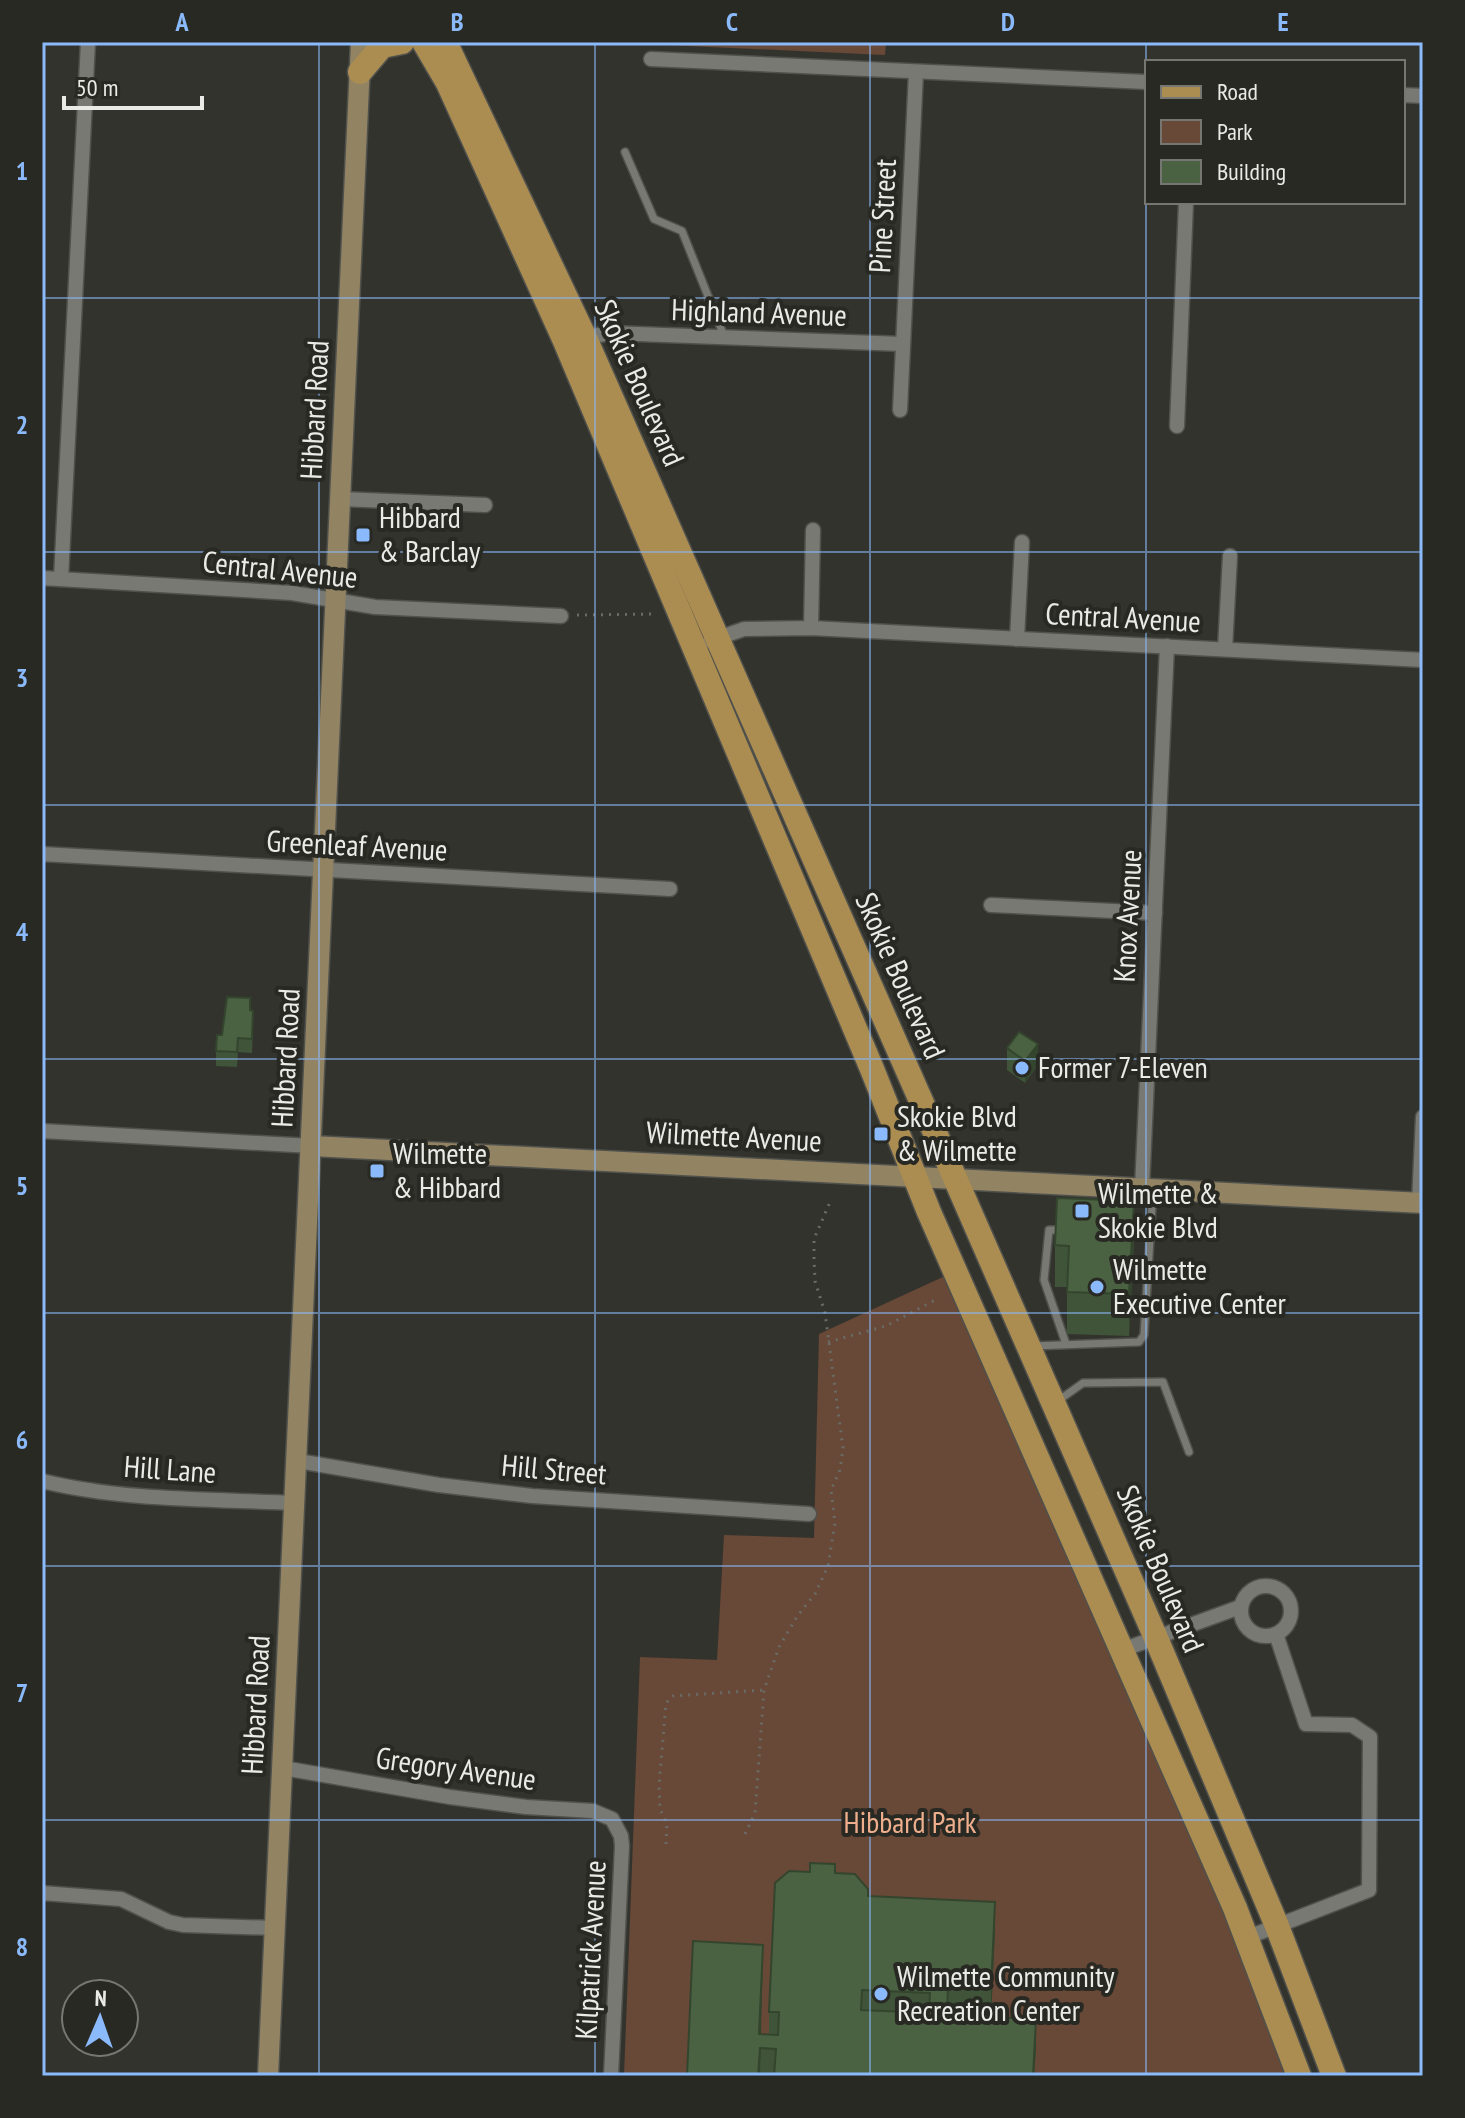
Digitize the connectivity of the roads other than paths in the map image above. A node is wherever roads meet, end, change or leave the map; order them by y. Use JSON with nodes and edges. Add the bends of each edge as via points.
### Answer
{"nodes":[{"id":1,"x":88,"y":42,"type":"edge"},
{"id":2,"x":361,"y":42,"type":"edge"},
{"id":3,"x":402,"y":42,"type":"edge"},
{"id":4,"x":424,"y":42,"type":"edge"},
{"id":5,"x":445,"y":42,"type":"edge"},
{"id":6,"x":651,"y":59,"type":"dead end"},
{"id":7,"x":360,"y":72,"type":"junction"},
{"id":8,"x":916,"y":72,"type":"junction"},
{"id":9,"x":1145,"y":82,"type":"edge"},
{"id":10,"x":625,"y":152,"type":"dead end"},
{"id":11,"x":1186,"y":204,"type":"edge"},
{"id":12,"x":724,"y":338,"type":"junction"},
{"id":13,"x":575,"y":339,"type":"junction"},
{"id":14,"x":903,"y":344,"type":"junction"},
{"id":15,"x":900,"y":410,"type":"dead end"},
{"id":16,"x":1177,"y":426,"type":"dead end"},
{"id":17,"x":341,"y":499,"type":"junction"},
{"id":18,"x":485,"y":505,"type":"dead end"},
{"id":19,"x":813,"y":530,"type":"dead end"},
{"id":20,"x":1022,"y":542,"type":"dead end"},
{"id":21,"x":1230,"y":556,"type":"dead end"},
{"id":22,"x":42,"y":578,"type":"edge"},
{"id":23,"x":61,"y":579,"type":"junction"},
{"id":24,"x":336,"y":600,"type":"junction"},
{"id":25,"x":561,"y":616,"type":"road end"},
{"id":26,"x":811,"y":628,"type":"junction"},
{"id":27,"x":1017,"y":639,"type":"junction"},
{"id":28,"x":705,"y":643,"type":"junction"},
{"id":29,"x":1167,"y":646,"type":"junction"},
{"id":30,"x":1225,"y":649,"type":"junction"},
{"id":31,"x":1423,"y":660,"type":"edge"},
{"id":32,"x":42,"y":854,"type":"edge"},
{"id":33,"x":325,"y":870,"type":"junction"},
{"id":34,"x":670,"y":889,"type":"dead end"},
{"id":35,"x":991,"y":905,"type":"dead end"},
{"id":36,"x":1155,"y":913,"type":"junction"},
{"id":37,"x":1423,"y":1117,"type":"edge"},
{"id":38,"x":42,"y":1131,"type":"edge"},
{"id":39,"x":312,"y":1146,"type":"junction"},
{"id":40,"x":915,"y":1176,"type":"junction"},
{"id":41,"x":955,"y":1178,"type":"junction"},
{"id":42,"x":1148,"y":1188,"type":"junction"},
{"id":43,"x":1421,"y":1203,"type":"edge"},
{"id":44,"x":1078,"y":1231,"type":"edge"},
{"id":45,"x":1122,"y":1232,"type":"edge"},
{"id":46,"x":1150,"y":1233,"type":"junction"},
{"id":47,"x":1066,"y":1344,"type":"junction"},
{"id":48,"x":1028,"y":1346,"type":"junction"},
{"id":49,"x":1054,"y":1404,"type":"junction"},
{"id":50,"x":1189,"y":1452,"type":"dead end"},
{"id":51,"x":298,"y":1461,"type":"junction"},
{"id":52,"x":42,"y":1481,"type":"edge"},
{"id":53,"x":295,"y":1503,"type":"junction"},
{"id":54,"x":809,"y":1514,"type":"dead end"},
{"id":55,"x":1240,"y":1607,"type":"junction"},
{"id":56,"x":1276,"y":1634,"type":"junction"},
{"id":57,"x":1156,"y":1638,"type":"junction"},
{"id":58,"x":1122,"y":1650,"type":"junction"},
{"id":59,"x":283,"y":1768,"type":"junction"},
{"id":60,"x":617,"y":1827,"type":"joint"},
{"id":61,"x":42,"y":1893,"type":"edge"},
{"id":62,"x":1277,"y":1926,"type":"junction"},
{"id":63,"x":275,"y":1928,"type":"junction"},
{"id":64,"x":1246,"y":1938,"type":"junction"},
{"id":65,"x":268,"y":2076,"type":"edge"},
{"id":66,"x":611,"y":2076,"type":"edge"},
{"id":67,"x":1299,"y":2076,"type":"edge"},
{"id":68,"x":1334,"y":2076,"type":"edge"}],
"edges":[{"from":1,"to":23,"type":"street"},
{"from":2,"to":7,"type":"street","name":"Hibbard Road"},
{"from":3,"to":7,"type":"main road","via":[[382,46]]},
{"from":4,"to":13,"type":"main road","name":"Skokie Boulevard"},
{"from":5,"to":13,"type":"main road","name":"Skokie Boulevard"},
{"from":6,"to":8,"type":"street"},
{"from":7,"to":17,"type":"street","name":"Hibbard Road"},
{"from":8,"to":9,"type":"street"},
{"from":8,"to":14,"type":"street","name":"Pine Street"},
{"from":10,"to":12,"type":"lane","via":[[654,219],[682,231]]},
{"from":11,"to":16,"type":"street"},
{"from":12,"to":13,"type":"street","name":"Highland Avenue","via":[[611,333]]},
{"from":12,"to":14,"type":"street","name":"Highland Avenue"},
{"from":13,"to":28,"type":"main road","name":"Skokie Boulevard"},
{"from":14,"to":15,"type":"street","name":"Pine Street"},
{"from":17,"to":18,"type":"street"},
{"from":17,"to":24,"type":"street","name":"Hibbard Road"},
{"from":19,"to":26,"type":"street"},
{"from":20,"to":27,"type":"street","name":"Central Avenue"},
{"from":21,"to":30,"type":"street","name":"Central Avenue"},
{"from":22,"to":23,"type":"street","name":"Central Avenue"},
{"from":23,"to":24,"type":"street","name":"Central Avenue"},
{"from":24,"to":25,"type":"street","name":"Central Avenue","via":[[375,607]]},
{"from":24,"to":33,"type":"street","name":"Hibbard Road"},
{"from":26,"to":27,"type":"street","name":"Central Avenue"},
{"from":26,"to":28,"type":"street","name":"Central Avenue","via":[[744,629]]},
{"from":27,"to":29,"type":"street","name":"Central Avenue"},
{"from":28,"to":40,"type":"main road","name":"Skokie Boulevard"},
{"from":28,"to":41,"type":"main road","name":"Skokie Boulevard"},
{"from":29,"to":30,"type":"street","name":"Central Avenue"},
{"from":29,"to":36,"type":"street","name":"Knox Avenue"},
{"from":30,"to":31,"type":"street","name":"Central Avenue"},
{"from":32,"to":33,"type":"street","name":"Greenleaf Avenue"},
{"from":33,"to":34,"type":"street","name":"Greenleaf Avenue"},
{"from":33,"to":39,"type":"street","name":"Hibbard Road"},
{"from":35,"to":36,"type":"street"},
{"from":36,"to":42,"type":"street","name":"Knox Avenue"},
{"from":37,"to":43,"type":"street"},
{"from":38,"to":39,"type":"street","name":"Wilmette Avenue"},
{"from":39,"to":40,"type":"street","name":"Wilmette Avenue"},
{"from":39,"to":51,"type":"street","name":"Hibbard Road"},
{"from":40,"to":41,"type":"street","name":"Wilmette Avenue"},
{"from":40,"to":58,"type":"main road","name":"Skokie Boulevard"},
{"from":41,"to":42,"type":"street","name":"Wilmette Avenue"},
{"from":41,"to":48,"type":"main road","name":"Skokie Boulevard"},
{"from":42,"to":43,"type":"street","name":"Wilmette Avenue"},
{"from":42,"to":46,"type":"lane"},
{"from":44,"to":47,"type":"lane","via":[[1049,1230],[1045,1256],[1044,1280]]},
{"from":45,"to":46,"type":"lane"},
{"from":46,"to":47,"type":"lane","via":[[1144,1335],[1139,1342]]},
{"from":47,"to":48,"type":"lane"},
{"from":48,"to":49,"type":"main road","name":"Skokie Boulevard"},
{"from":49,"to":50,"type":"lane","via":[[1083,1383],[1163,1382]]},
{"from":49,"to":57,"type":"main road","name":"Skokie Boulevard"},
{"from":51,"to":53,"type":"street","name":"Hibbard Road"},
{"from":51,"to":54,"type":"street","name":"Hill Street","via":[[532,1496]]},
{"from":52,"to":53,"type":"street","name":"Hill Lane","via":[[110,1492]]},
{"from":53,"to":59,"type":"street","name":"Hibbard Road"},
{"from":55,"to":56,"type":"street","via":[[1250,1631]]},
{"from":55,"to":56,"type":"street","via":[[1254,1588],[1270,1586],[1284,1594],[1291,1616]]},
{"from":55,"to":57,"type":"street"},
{"from":56,"to":62,"type":"street","via":[[1306,1724],[1352,1725],[1370,1737],[1369,1890]]},
{"from":57,"to":58,"type":"street"},
{"from":57,"to":62,"type":"main road","name":"Skokie Boulevard"},
{"from":58,"to":64,"type":"main road","name":"Skokie Boulevard"},
{"from":59,"to":60,"type":"street","name":"Gregory Avenue","via":[[450,1797],[593,1811]]},
{"from":59,"to":63,"type":"street","name":"Hibbard Road"},
{"from":60,"to":66,"type":"street","name":"Kilpatrick Avenue","via":[[622,1846]]},
{"from":61,"to":63,"type":"street","via":[[121,1899],[183,1925]]},
{"from":62,"to":64,"type":"street"},
{"from":62,"to":68,"type":"main road","name":"Skokie Boulevard"},
{"from":63,"to":65,"type":"street","name":"Hibbard Road"},
{"from":64,"to":67,"type":"main road","name":"Skokie Boulevard"}]}
